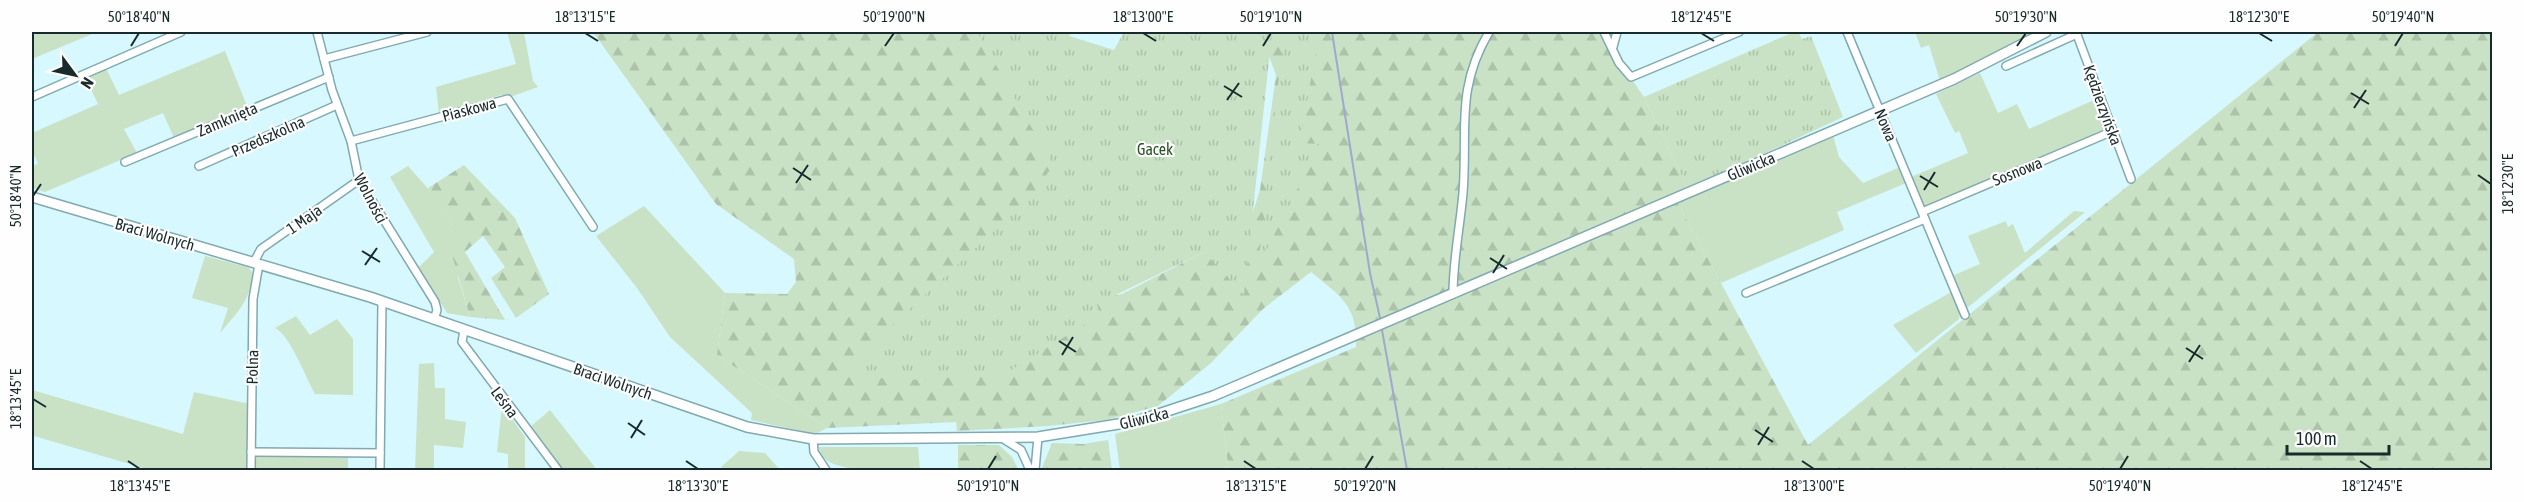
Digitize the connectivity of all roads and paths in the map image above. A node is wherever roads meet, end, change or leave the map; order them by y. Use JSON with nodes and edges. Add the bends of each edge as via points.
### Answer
{"nodes":[{"id":1,"x":181,"y":32,"type":"edge"},
{"id":2,"x":316,"y":32,"type":"edge"},
{"id":3,"x":427,"y":32,"type":"edge"},
{"id":4,"x":1489,"y":32,"type":"edge"},
{"id":5,"x":1604,"y":32,"type":"edge"},
{"id":6,"x":1617,"y":32,"type":"edge"},
{"id":7,"x":1739,"y":32,"type":"edge"},
{"id":8,"x":1847,"y":32,"type":"edge"},
{"id":9,"x":2046,"y":32,"type":"edge"},
{"id":10,"x":2077,"y":33,"type":"edge"},
{"id":11,"x":1613,"y":47,"type":"junction"},
{"id":12,"x":324,"y":59,"type":"junction"},
{"id":13,"x":2006,"y":66,"type":"dead end"},
{"id":14,"x":328,"y":77,"type":"junction"},
{"id":15,"x":32,"y":97,"type":"edge"},
{"id":16,"x":337,"y":105,"type":"junction"},
{"id":17,"x":1880,"y":111,"type":"junction"},
{"id":18,"x":2113,"y":131,"type":"junction"},
{"id":19,"x":351,"y":141,"type":"junction"},
{"id":20,"x":125,"y":162,"type":"dead end"},
{"id":21,"x":199,"y":166,"type":"dead end"},
{"id":22,"x":2131,"y":179,"type":"dead end"},
{"id":23,"x":359,"y":180,"type":"junction"},
{"id":24,"x":32,"y":197,"type":"edge"},
{"id":25,"x":1922,"y":212,"type":"junction"},
{"id":26,"x":1925,"y":219,"type":"junction"},
{"id":27,"x":593,"y":227,"type":"dead end"},
{"id":28,"x":256,"y":263,"type":"junction"},
{"id":29,"x":1746,"y":293,"type":"dead end"},
{"id":30,"x":1453,"y":294,"type":"junction"},
{"id":31,"x":382,"y":301,"type":"junction"},
{"id":32,"x":1965,"y":315,"type":"dead end"},
{"id":33,"x":434,"y":320,"type":"junction"},
{"id":34,"x":464,"y":330,"type":"junction"},
{"id":35,"x":1035,"y":437,"type":"junction"},
{"id":36,"x":1002,"y":438,"type":"junction"},
{"id":37,"x":813,"y":439,"type":"junction"},
{"id":38,"x":251,"y":452,"type":"junction"},
{"id":39,"x":381,"y":453,"type":"junction"},
{"id":40,"x":1027,"y":458,"type":"junction"},
{"id":41,"x":251,"y":471,"type":"edge"},
{"id":42,"x":380,"y":471,"type":"edge"},
{"id":43,"x":558,"y":471,"type":"edge"},
{"id":44,"x":826,"y":471,"type":"edge"},
{"id":45,"x":1030,"y":471,"type":"edge"},
{"id":46,"x":1035,"y":471,"type":"edge"}],
"edges":[{"from":1,"to":15,"type":"street"},
{"from":2,"to":12,"type":"street","name":"Wolności"},
{"from":3,"to":12,"type":"street"},
{"from":4,"to":30,"type":"street","via":[[1466,87],[1465,165]]},
{"from":5,"to":11,"type":"street"},
{"from":6,"to":11,"type":"street"},
{"from":7,"to":11,"type":"street","via":[[1631,77],[1619,63]]},
{"from":8,"to":17,"type":"street","name":"Nowa"},
{"from":9,"to":17,"type":"main road","name":"Gliwicka","via":[[1983,66]]},
{"from":10,"to":13,"type":"street"},
{"from":10,"to":18,"type":"street","name":"Kędzierzyńska"},
{"from":12,"to":14,"type":"street","name":"Wolności"},
{"from":14,"to":16,"type":"street","name":"Wolności"},
{"from":14,"to":20,"type":"street","name":"Zamknięta"},
{"from":16,"to":19,"type":"street","name":"Wolności"},
{"from":16,"to":21,"type":"street","name":"Przedszkolna"},
{"from":17,"to":25,"type":"street","name":"Nowa"},
{"from":17,"to":30,"type":"main road","name":"Gliwicka"},
{"from":18,"to":22,"type":"street","name":"Kędzierzyńska"},
{"from":18,"to":25,"type":"street","name":"Sosnowa"},
{"from":19,"to":23,"type":"street","name":"Wolności"},
{"from":19,"to":27,"type":"street","name":"Piaskowa","via":[[508,99]]},
{"from":23,"to":28,"type":"street","name":"1 Maja","via":[[261,249]]},
{"from":23,"to":33,"type":"street","name":"Wolności","via":[[435,302]]},
{"from":24,"to":28,"type":"main road","name":"Braci Wolnych"},
{"from":25,"to":26,"type":"street","name":"Nowa"},
{"from":26,"to":29,"type":"street"},
{"from":26,"to":32,"type":"street","name":"Nowa"},
{"from":28,"to":31,"type":"main road","name":"Braci Wolnych"},
{"from":28,"to":38,"type":"street","name":"Polna"},
{"from":30,"to":35,"type":"main road","name":"Gliwicka","via":[[1182,408],[1137,421]]},
{"from":31,"to":33,"type":"main road","name":"Braci Wolnych"},
{"from":31,"to":39,"type":"street"},
{"from":33,"to":34,"type":"main road","name":"Braci Wolnych"},
{"from":34,"to":37,"type":"main road","name":"Braci Wolnych","via":[[734,423]]},
{"from":34,"to":43,"type":"street","name":"Leśna","via":[[462,342]]},
{"from":35,"to":36,"type":"main road","name":"Gliwicka"},
{"from":35,"to":40,"type":"street","via":[[1028,442]]},
{"from":35,"to":46,"type":"street"},
{"from":36,"to":37,"type":"main road","name":"Gliwicka"},
{"from":36,"to":40,"type":"street"},
{"from":37,"to":44,"type":"street","via":[[814,452]]},
{"from":38,"to":39,"type":"street"},
{"from":38,"to":41,"type":"street","name":"Polna"},
{"from":39,"to":42,"type":"street"},
{"from":40,"to":45,"type":"street"}]}
